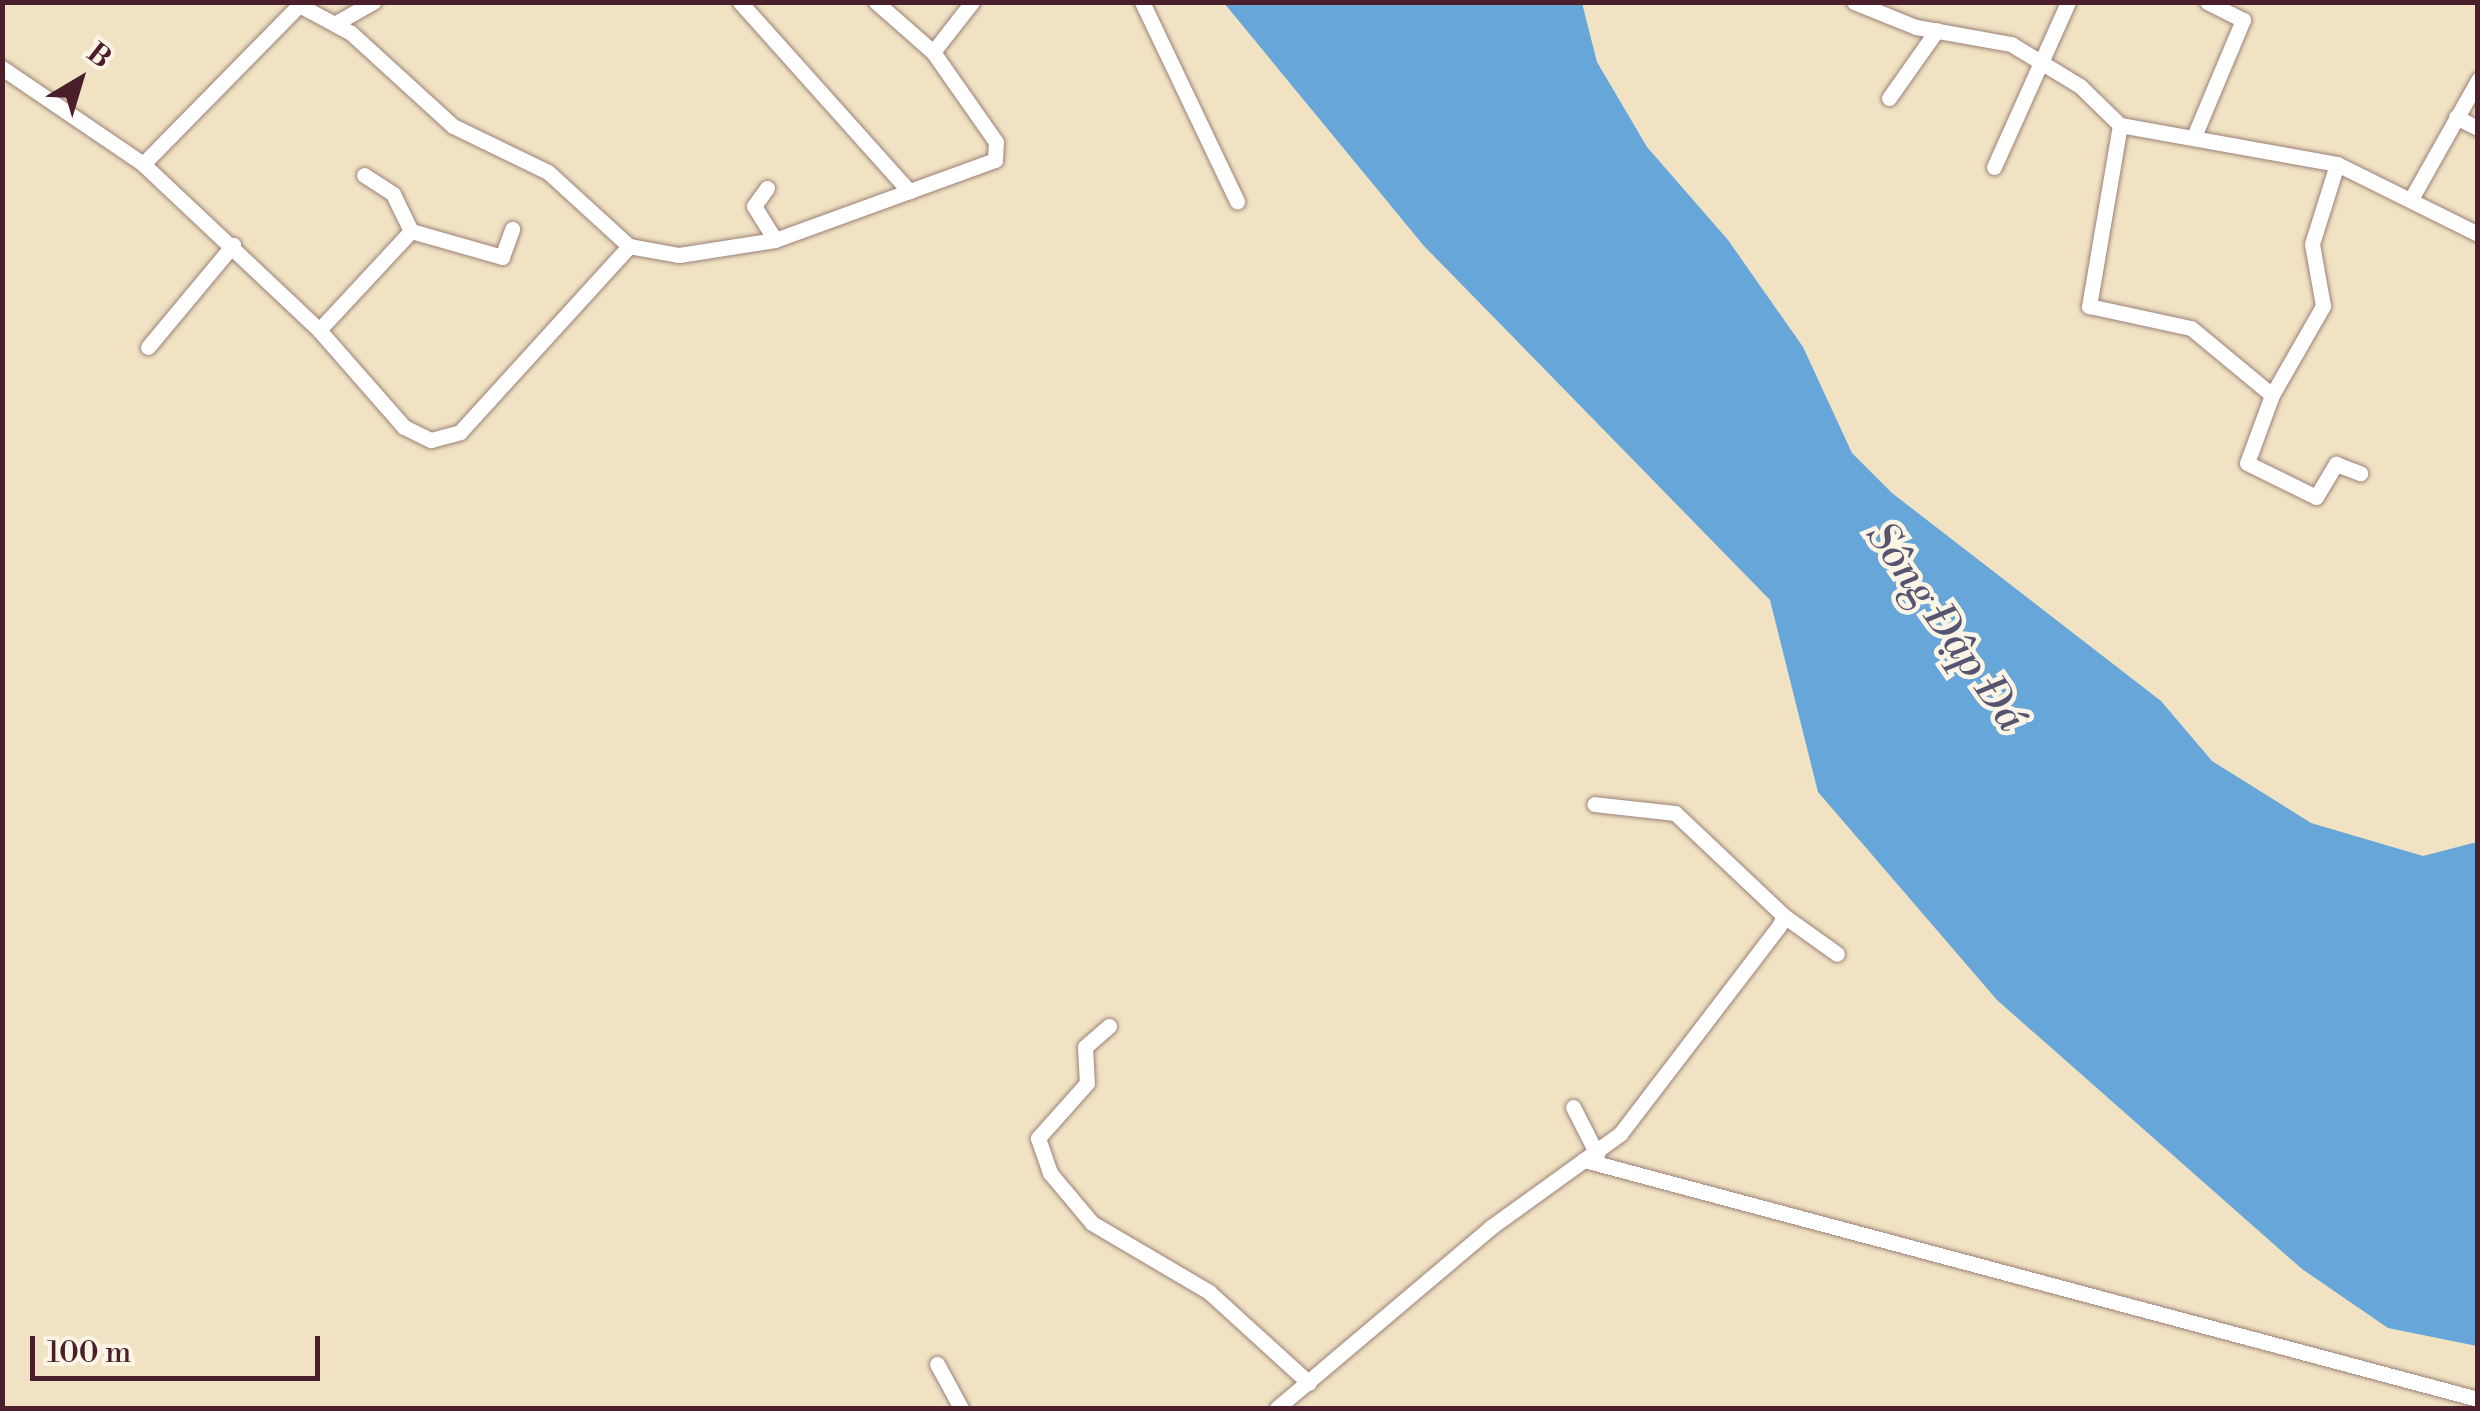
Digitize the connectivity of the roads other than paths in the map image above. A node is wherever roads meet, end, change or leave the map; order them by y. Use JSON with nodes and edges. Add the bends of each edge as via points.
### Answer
{"nodes":[{"id":1,"x":372,"y":2,"type":"edge"},
{"id":2,"x":740,"y":2,"type":"edge"},
{"id":3,"x":876,"y":2,"type":"edge"},
{"id":4,"x":972,"y":2,"type":"edge"},
{"id":5,"x":1142,"y":2,"type":"edge"},
{"id":6,"x":1854,"y":2,"type":"edge"},
{"id":7,"x":2068,"y":2,"type":"edge"},
{"id":8,"x":2207,"y":2,"type":"edge"},
{"id":9,"x":300,"y":4,"type":"edge"},
{"id":10,"x":336,"y":24,"type":"junction"},
{"id":11,"x":1938,"y":30,"type":"junction"},
{"id":12,"x":933,"y":52,"type":"junction"},
{"id":13,"x":2039,"y":59,"type":"junction"},
{"id":14,"x":2,"y":68,"type":"edge"},
{"id":15,"x":2478,"y":80,"type":"edge"},
{"id":16,"x":1890,"y":98,"type":"dead end"},
{"id":17,"x":2456,"y":117,"type":"junction"},
{"id":18,"x":2120,"y":124,"type":"junction"},
{"id":19,"x":2478,"y":128,"type":"edge"},
{"id":20,"x":2195,"y":134,"type":"junction"},
{"id":21,"x":143,"y":164,"type":"junction"},
{"id":22,"x":2337,"y":164,"type":"junction"},
{"id":23,"x":1994,"y":166,"type":"dead end"},
{"id":24,"x":364,"y":174,"type":"dead end"},
{"id":25,"x":766,"y":188,"type":"dead end"},
{"id":26,"x":909,"y":191,"type":"junction"},
{"id":27,"x":2411,"y":199,"type":"junction"},
{"id":28,"x":1236,"y":200,"type":"dead end"},
{"id":29,"x":512,"y":229,"type":"dead end"},
{"id":30,"x":411,"y":231,"type":"junction"},
{"id":31,"x":2478,"y":234,"type":"edge"},
{"id":32,"x":775,"y":240,"type":"junction"},
{"id":33,"x":232,"y":245,"type":"junction"},
{"id":34,"x":629,"y":246,"type":"junction"},
{"id":35,"x":319,"y":330,"type":"junction"},
{"id":36,"x":148,"y":347,"type":"dead end"},
{"id":37,"x":2272,"y":395,"type":"junction"},
{"id":38,"x":2360,"y":473,"type":"dead end"},
{"id":39,"x":1594,"y":804,"type":"dead end"},
{"id":40,"x":1784,"y":916,"type":"junction"},
{"id":41,"x":1837,"y":954,"type":"dead end"},
{"id":42,"x":1108,"y":1026,"type":"dead end"},
{"id":43,"x":1573,"y":1107,"type":"dead end"},
{"id":44,"x":1590,"y":1157,"type":"junction"},
{"id":45,"x":937,"y":1364,"type":"dead end"},
{"id":46,"x":1309,"y":1383,"type":"junction"},
{"id":47,"x":2478,"y":1399,"type":"edge"},
{"id":48,"x":961,"y":1408,"type":"edge"},
{"id":49,"x":1277,"y":1408,"type":"edge"}],
"edges":[{"from":1,"to":10,"type":"street"},
{"from":2,"to":26,"type":"street"},
{"from":3,"to":12,"type":"street"},
{"from":4,"to":12,"type":"street"},
{"from":5,"to":28,"type":"street"},
{"from":6,"to":11,"type":"street"},
{"from":7,"to":13,"type":"street"},
{"from":8,"to":20,"type":"street","via":[[2243,20]]},
{"from":9,"to":10,"type":"street"},
{"from":9,"to":21,"type":"street"},
{"from":10,"to":34,"type":"street","via":[[453,126],[548,172]]},
{"from":11,"to":13,"type":"street"},
{"from":11,"to":16,"type":"street"},
{"from":12,"to":26,"type":"street","via":[[998,155],[982,171]]},
{"from":13,"to":18,"type":"street"},
{"from":13,"to":23,"type":"street"},
{"from":14,"to":21,"type":"street"},
{"from":15,"to":17,"type":"street"},
{"from":17,"to":19,"type":"street"},
{"from":17,"to":27,"type":"street"},
{"from":18,"to":20,"type":"street"},
{"from":18,"to":37,"type":"street","via":[[2089,306],[2191,328]]},
{"from":20,"to":22,"type":"street"},
{"from":21,"to":33,"type":"street"},
{"from":22,"to":27,"type":"street"},
{"from":22,"to":37,"type":"street","via":[[2312,244],[2323,306]]},
{"from":24,"to":30,"type":"street","via":[[393,194]]},
{"from":25,"to":32,"type":"street","via":[[754,206]]},
{"from":26,"to":32,"type":"street"},
{"from":27,"to":31,"type":"street"},
{"from":29,"to":30,"type":"street","via":[[502,257]]},
{"from":30,"to":35,"type":"street"},
{"from":32,"to":34,"type":"street","via":[[679,255]]},
{"from":33,"to":35,"type":"street"},
{"from":33,"to":36,"type":"street"},
{"from":34,"to":35,"type":"street","via":[[446,440],[404,427]]},
{"from":37,"to":38,"type":"street","via":[[2249,466],[2316,496],[2336,464]]},
{"from":39,"to":40,"type":"street","via":[[1676,813]]},
{"from":40,"to":41,"type":"street"},
{"from":40,"to":44,"type":"street","via":[[1640,1111]]},
{"from":42,"to":46,"type":"street","via":[[1086,1047],[1087,1083],[1038,1138],[1050,1174],[1092,1223],[1209,1292]]},
{"from":43,"to":44,"type":"street"},
{"from":44,"to":46,"type":"street"},
{"from":44,"to":47,"type":"street"},
{"from":45,"to":48,"type":"street"},
{"from":46,"to":49,"type":"street"}]}
